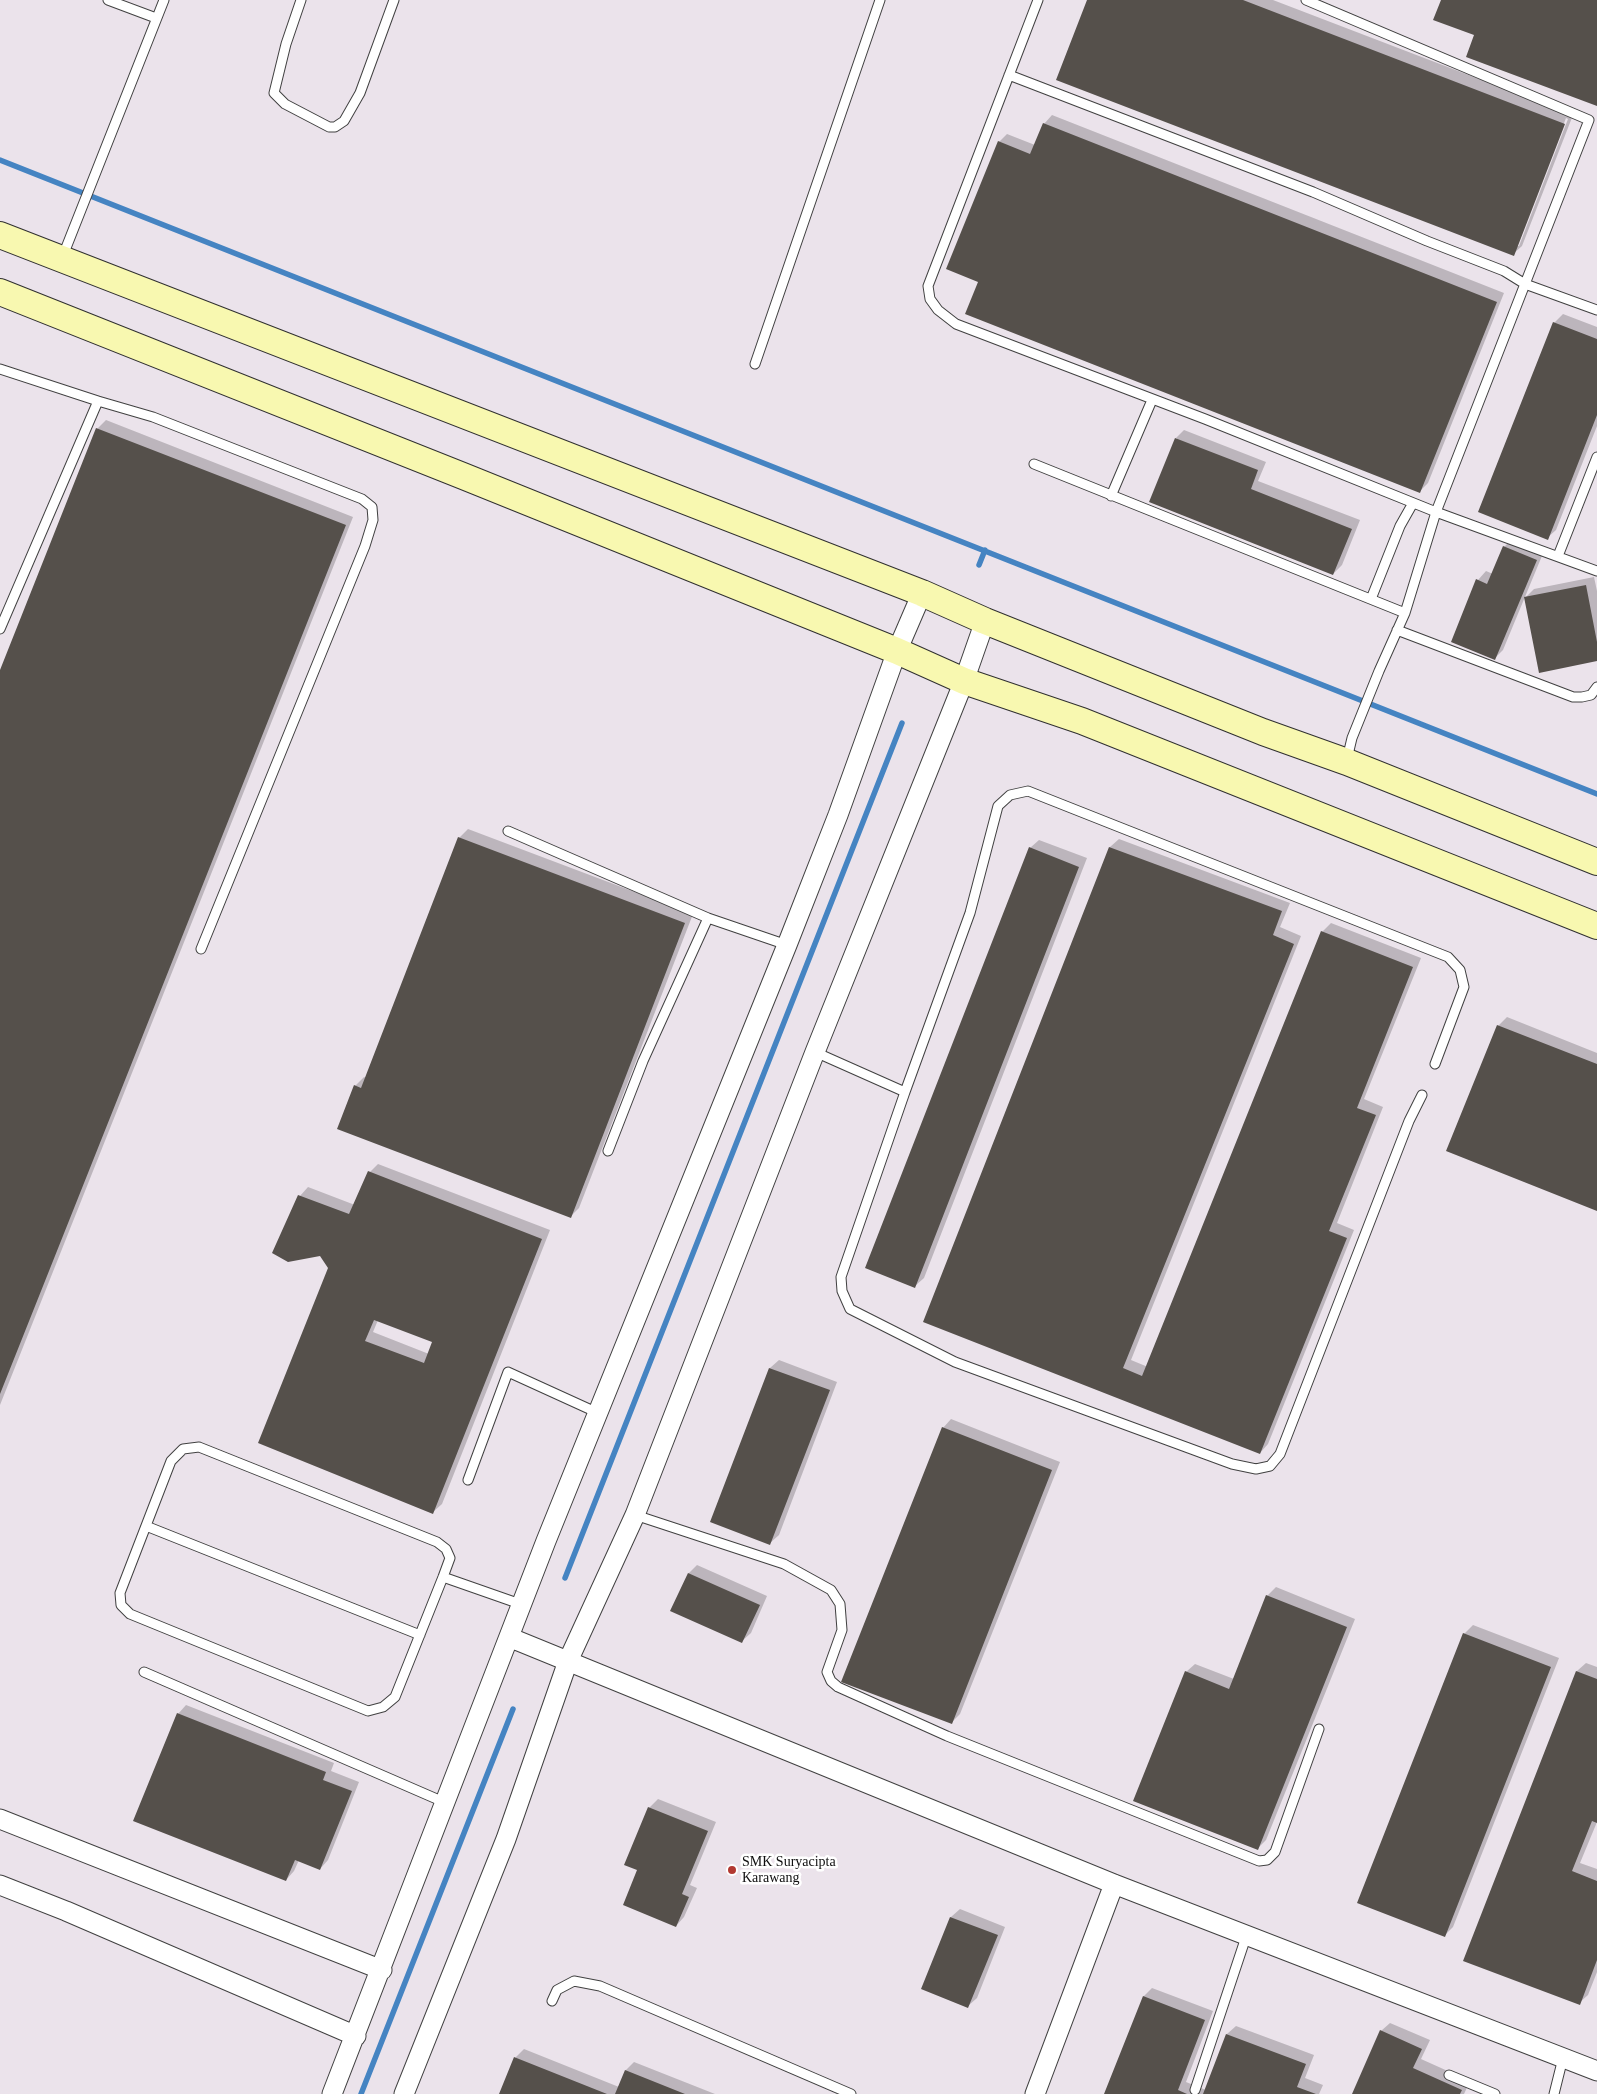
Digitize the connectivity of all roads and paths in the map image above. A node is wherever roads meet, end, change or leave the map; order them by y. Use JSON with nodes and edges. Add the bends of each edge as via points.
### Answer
{"nodes":[{"id":1,"x":108,"y":0,"type":"edge"},
{"id":2,"x":164,"y":0,"type":"edge"},
{"id":3,"x":301,"y":0,"type":"edge"},
{"id":4,"x":394,"y":0,"type":"edge"},
{"id":5,"x":880,"y":0,"type":"edge"},
{"id":6,"x":1038,"y":0,"type":"edge"},
{"id":7,"x":1306,"y":0,"type":"edge"},
{"id":8,"x":156,"y":18,"type":"junction"},
{"id":9,"x":1009,"y":75,"type":"junction"},
{"id":10,"x":1593,"y":121,"type":"edge"},
{"id":11,"x":0,"y":235,"type":"edge"},
{"id":12,"x":61,"y":260,"type":"junction"},
{"id":13,"x":1525,"y":284,"type":"junction"},
{"id":14,"x":0,"y":292,"type":"edge"},
{"id":15,"x":1597,"y":310,"type":"edge"},
{"id":16,"x":755,"y":364,"type":"dead end"},
{"id":17,"x":0,"y":370,"type":"edge"},
{"id":18,"x":1152,"y":400,"type":"junction"},
{"id":19,"x":98,"y":401,"type":"junction"},
{"id":20,"x":1597,"y":457,"type":"edge"},
{"id":21,"x":1034,"y":464,"type":"dead end"},
{"id":22,"x":1111,"y":496,"type":"junction"},
{"id":23,"x":1413,"y":503,"type":"junction"},
{"id":24,"x":1436,"y":512,"type":"junction"},
{"id":25,"x":1558,"y":556,"type":"junction"},
{"id":26,"x":1597,"y":571,"type":"edge"},
{"id":27,"x":922,"y":593,"type":"junction"},
{"id":28,"x":1371,"y":599,"type":"junction"},
{"id":29,"x":1405,"y":613,"type":"junction"},
{"id":30,"x":986,"y":621,"type":"junction"},
{"id":31,"x":0,"y":629,"type":"edge"},
{"id":32,"x":1398,"y":630,"type":"junction"},
{"id":33,"x":897,"y":651,"type":"junction"},
{"id":34,"x":964,"y":681,"type":"junction"},
{"id":35,"x":1597,"y":687,"type":"edge"},
{"id":36,"x":1350,"y":750,"type":"junction"},
{"id":37,"x":508,"y":831,"type":"dead end"},
{"id":38,"x":1597,"y":862,"type":"edge"},
{"id":39,"x":708,"y":918,"type":"junction"},
{"id":40,"x":1597,"y":926,"type":"edge"},
{"id":41,"x":787,"y":945,"type":"junction"},
{"id":42,"x":201,"y":949,"type":"dead end"},
{"id":43,"x":815,"y":1052,"type":"junction"},
{"id":44,"x":1435,"y":1064,"type":"dead end"},
{"id":45,"x":905,"y":1092,"type":"junction"},
{"id":46,"x":1422,"y":1095,"type":"dead end"},
{"id":47,"x":608,"y":1151,"type":"dead end"},
{"id":48,"x":599,"y":1413,"type":"junction"},
{"id":49,"x":468,"y":1480,"type":"dead end"},
{"id":50,"x":635,"y":1515,"type":"junction"},
{"id":51,"x":146,"y":1526,"type":"junction"},
{"id":52,"x":443,"y":1577,"type":"junction"},
{"id":53,"x":523,"y":1605,"type":"junction"},
{"id":54,"x":420,"y":1635,"type":"junction"},
{"id":55,"x":510,"y":1638,"type":"junction"},
{"id":56,"x":568,"y":1661,"type":"junction"},
{"id":57,"x":144,"y":1672,"type":"dead end"},
{"id":58,"x":1319,"y":1729,"type":"dead end"},
{"id":59,"x":446,"y":1803,"type":"junction"},
{"id":60,"x":0,"y":1819,"type":"edge"},
{"id":61,"x":1114,"y":1884,"type":"junction"},
{"id":62,"x":0,"y":1885,"type":"edge"},
{"id":63,"x":1247,"y":1934,"type":"junction"},
{"id":64,"x":382,"y":1970,"type":"junction"},
{"id":65,"x":552,"y":2001,"type":"dead end"},
{"id":66,"x":356,"y":2036,"type":"junction"},
{"id":67,"x":1563,"y":2058,"type":"junction"},
{"id":68,"x":1597,"y":2071,"type":"edge"},
{"id":69,"x":1449,"y":2075,"type":"dead end"},
{"id":70,"x":1195,"y":2090,"type":"dead end"},
{"id":71,"x":332,"y":2094,"type":"edge"},
{"id":72,"x":404,"y":2094,"type":"edge"},
{"id":73,"x":851,"y":2094,"type":"edge"},
{"id":74,"x":1035,"y":2094,"type":"edge"},
{"id":75,"x":1495,"y":2094,"type":"edge"},
{"id":76,"x":1554,"y":2094,"type":"edge"}],
"edges":[{"from":1,"to":8,"type":"lane"},
{"from":2,"to":8,"type":"lane"},
{"from":3,"to":4,"type":"lane","via":[[274,93],[278,100],[328,127],[344,121],[360,93]]},
{"from":5,"to":16,"type":"lane"},
{"from":6,"to":9,"type":"lane"},
{"from":7,"to":10,"type":"lane"},
{"from":8,"to":12,"type":"lane"},
{"from":9,"to":13,"type":"lane","via":[[1313,192],[1426,242],[1504,271]]},
{"from":9,"to":18,"type":"lane","via":[[928,286],[930,299],[956,324]]},
{"from":10,"to":13,"type":"lane"},
{"from":11,"to":12,"type":"street"},
{"from":12,"to":27,"type":"street"},
{"from":13,"to":15,"type":"lane"},
{"from":13,"to":24,"type":"lane"},
{"from":14,"to":33,"type":"street"},
{"from":17,"to":19,"type":"lane"},
{"from":18,"to":22,"type":"lane"},
{"from":18,"to":23,"type":"lane"},
{"from":19,"to":31,"type":"lane"},
{"from":19,"to":42,"type":"lane","via":[[153,417],[362,499],[372,507],[373,520],[365,546]]},
{"from":20,"to":25,"type":"lane"},
{"from":21,"to":22,"type":"lane"},
{"from":22,"to":28,"type":"lane"},
{"from":23,"to":24,"type":"lane"},
{"from":23,"to":28,"type":"lane","via":[[1400,526]]},
{"from":24,"to":25,"type":"lane"},
{"from":24,"to":29,"type":"lane"},
{"from":25,"to":26,"type":"lane"},
{"from":27,"to":30,"type":"street"},
{"from":27,"to":33,"type":"street"},
{"from":28,"to":29,"type":"lane"},
{"from":29,"to":32,"type":"lane"},
{"from":30,"to":34,"type":"street"},
{"from":30,"to":36,"type":"street","via":[[1262,732]]},
{"from":32,"to":35,"type":"lane","via":[[1573,697],[1591,694]]},
{"from":32,"to":36,"type":"lane","via":[[1378,671]]},
{"from":33,"to":34,"type":"street"},
{"from":33,"to":41,"type":"street"},
{"from":34,"to":40,"type":"street","via":[[1082,721]]},
{"from":34,"to":43,"type":"street"},
{"from":36,"to":38,"type":"street"},
{"from":37,"to":39,"type":"lane"},
{"from":39,"to":41,"type":"lane"},
{"from":39,"to":47,"type":"lane"},
{"from":41,"to":48,"type":"street"},
{"from":43,"to":45,"type":"lane"},
{"from":43,"to":50,"type":"street"},
{"from":44,"to":45,"type":"lane","via":[[1464,987],[1460,970],[1448,957],[1028,791],[1010,795],[998,806],[970,913]]},
{"from":45,"to":46,"type":"lane","via":[[841,1277],[842,1291],[850,1309],[955,1362],[1232,1464],[1256,1469],[1270,1466],[1280,1454],[1409,1121]]},
{"from":48,"to":49,"type":"lane","via":[[508,1372]]},
{"from":48,"to":53,"type":"street"},
{"from":50,"to":56,"type":"street"},
{"from":50,"to":58,"type":"lane","via":[[784,1564],[831,1590],[840,1604],[842,1630],[827,1672],[830,1681],[838,1687],[947,1736],[1259,1861],[1267,1860],[1275,1852]]},
{"from":51,"to":52,"type":"lane","via":[[171,1461],[183,1449],[199,1448],[437,1542],[446,1549],[450,1558]]},
{"from":51,"to":54,"type":"lane"},
{"from":51,"to":54,"type":"lane","via":[[120,1592],[121,1605],[130,1614],[368,1711],[383,1707],[395,1698]]},
{"from":52,"to":53,"type":"lane"},
{"from":52,"to":54,"type":"lane"},
{"from":53,"to":55,"type":"street"},
{"from":55,"to":56,"type":"street"},
{"from":55,"to":59,"type":"street"},
{"from":56,"to":61,"type":"street"},
{"from":56,"to":72,"type":"street","via":[[506,1839]]},
{"from":57,"to":59,"type":"lane"},
{"from":59,"to":64,"type":"street"},
{"from":60,"to":64,"type":"street"},
{"from":61,"to":63,"type":"street"},
{"from":61,"to":74,"type":"street"},
{"from":62,"to":66,"type":"street","via":[[66,1910]]},
{"from":63,"to":67,"type":"street"},
{"from":63,"to":70,"type":"lane"},
{"from":64,"to":66,"type":"street"},
{"from":65,"to":73,"type":"lane","via":[[557,1990],[574,1981],[600,1986]]},
{"from":66,"to":71,"type":"street"},
{"from":67,"to":68,"type":"street"},
{"from":67,"to":76,"type":"lane"},
{"from":69,"to":75,"type":"lane"}]}
